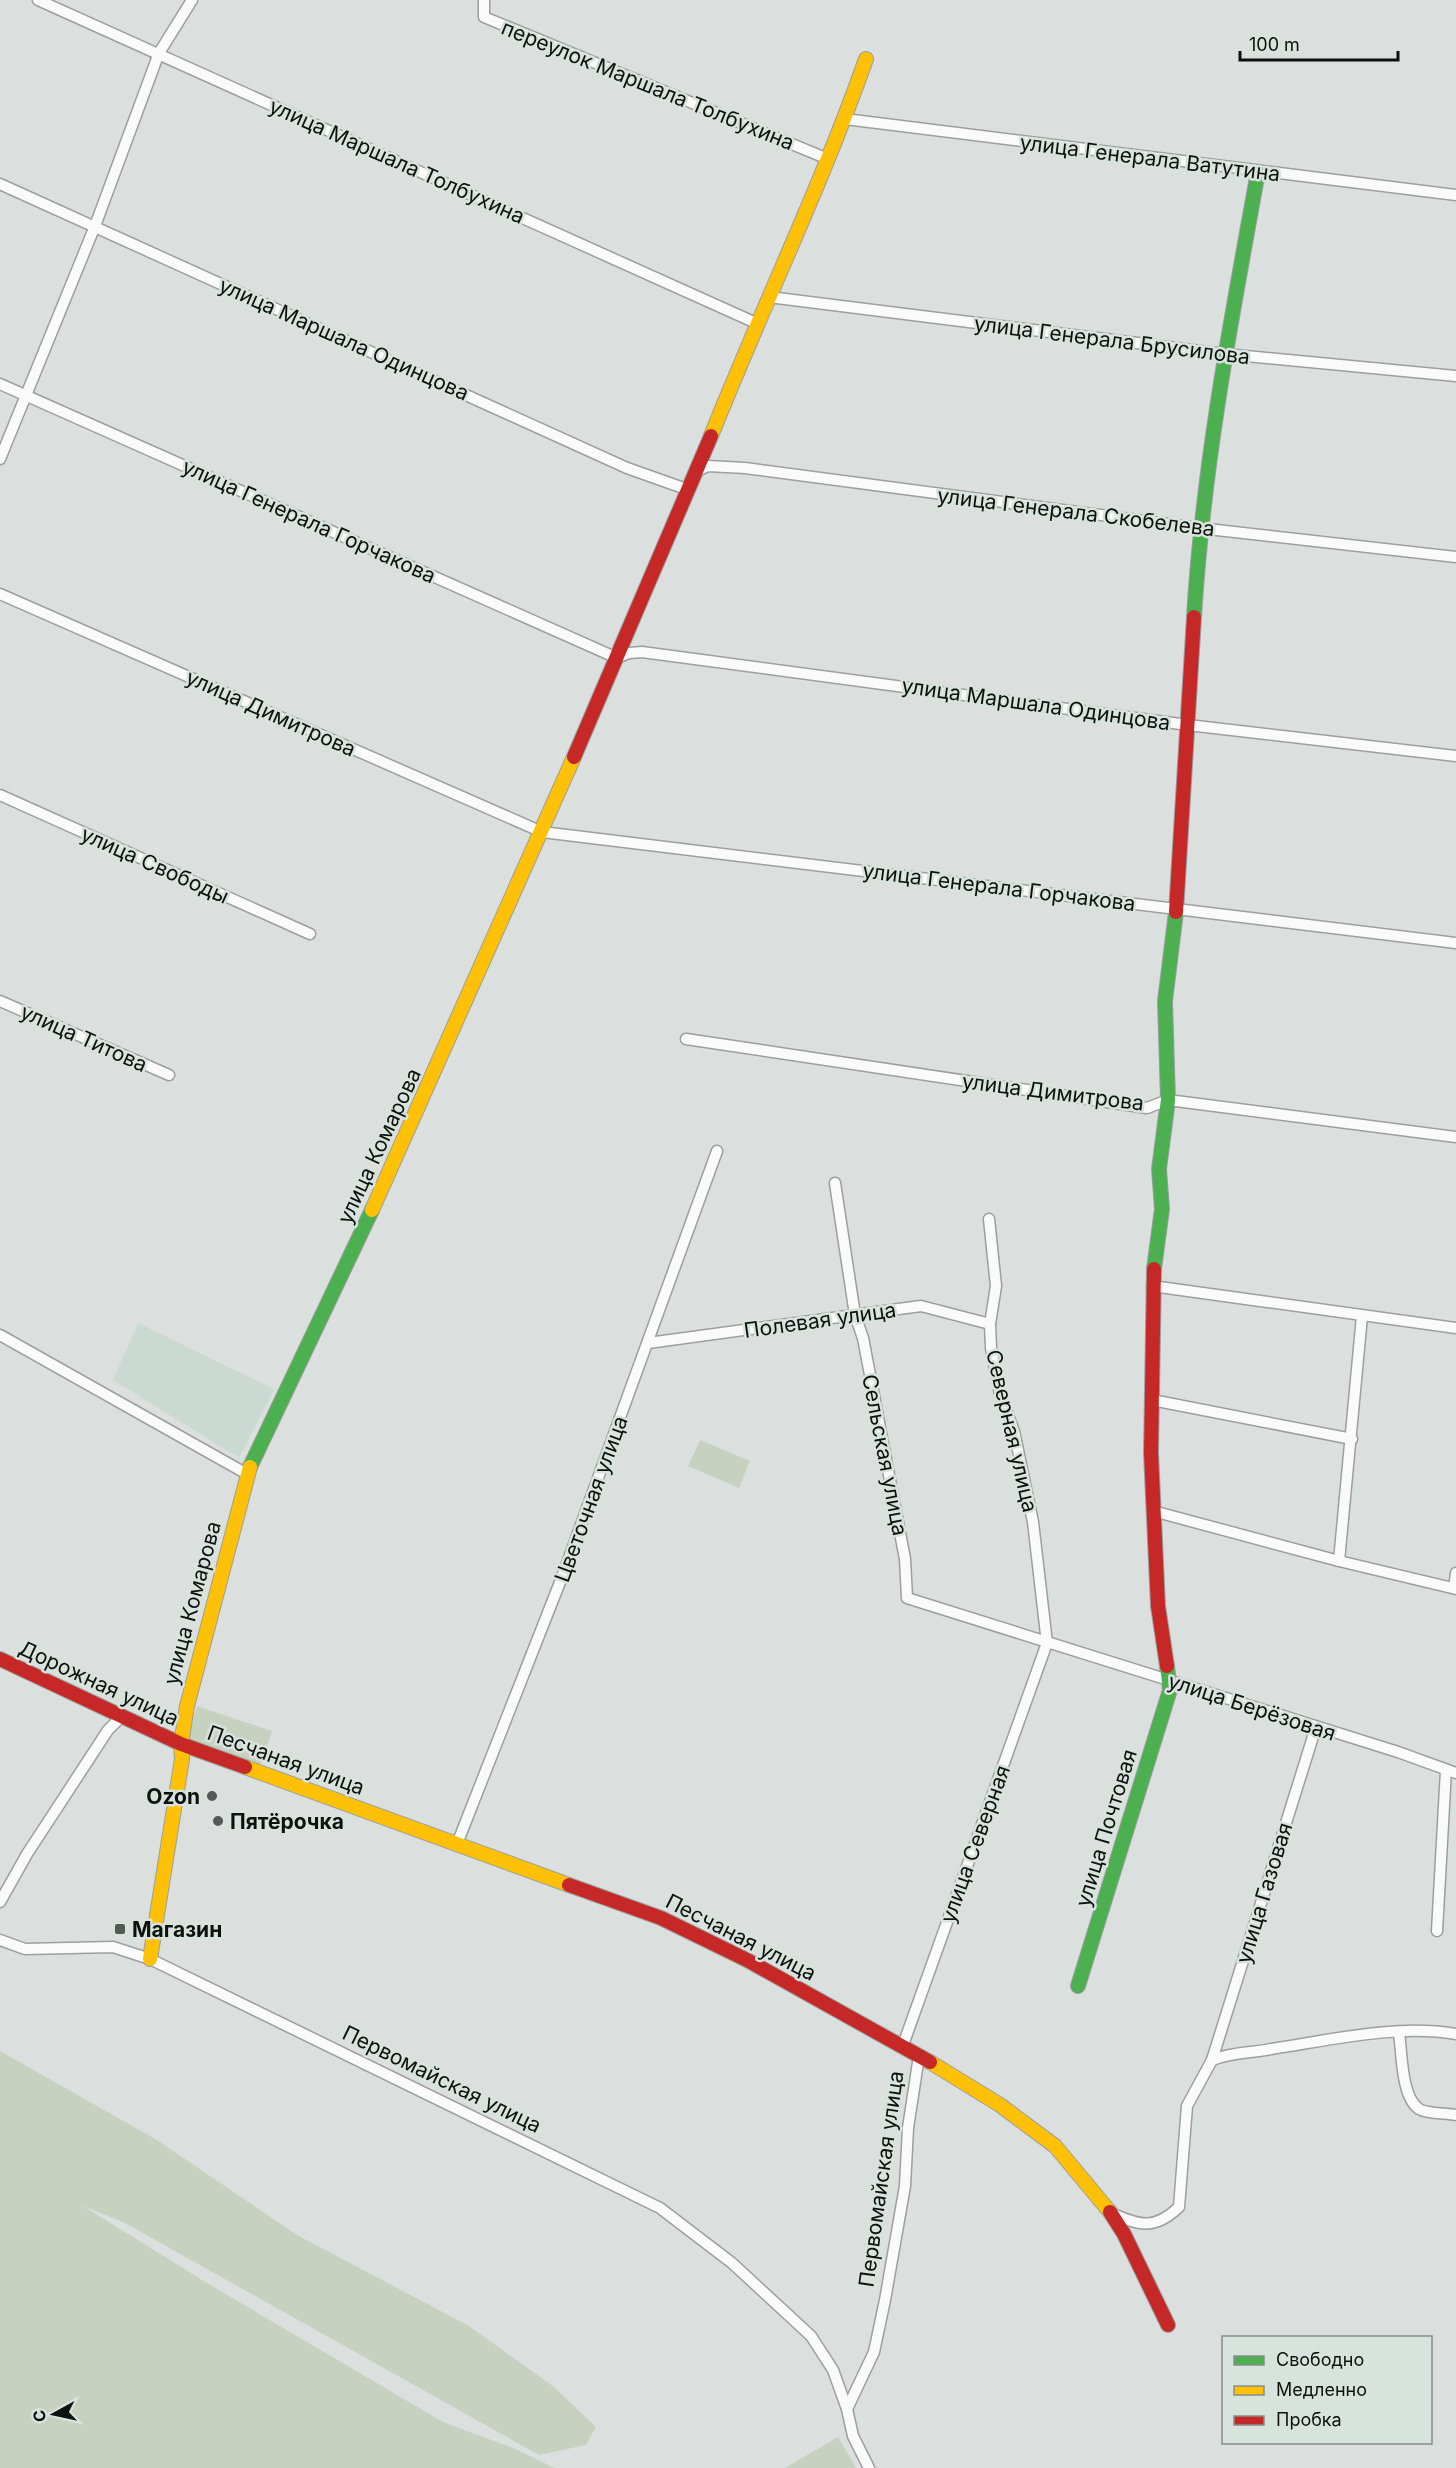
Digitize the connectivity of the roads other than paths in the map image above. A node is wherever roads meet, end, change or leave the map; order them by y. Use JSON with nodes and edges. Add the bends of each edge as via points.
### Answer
{"nodes":[{"id":1,"x":38,"y":0,"type":"edge"},
{"id":2,"x":192,"y":0,"type":"edge"},
{"id":3,"x":484,"y":0,"type":"edge"},
{"id":4,"x":159,"y":53,"type":"junction"},
{"id":5,"x":866,"y":58,"type":"dead end"},
{"id":6,"x":845,"y":119,"type":"junction"},
{"id":7,"x":828,"y":159,"type":"junction"},
{"id":8,"x":1258,"y":172,"type":"junction"},
{"id":9,"x":0,"y":184,"type":"edge"},
{"id":10,"x":1456,"y":195,"type":"edge"},
{"id":11,"x":95,"y":226,"type":"junction"},
{"id":12,"x":769,"y":297,"type":"junction"},
{"id":13,"x":756,"y":323,"type":"junction"},
{"id":14,"x":1225,"y":354,"type":"junction"},
{"id":15,"x":1456,"y":376,"type":"edge"},
{"id":16,"x":0,"y":384,"type":"edge"},
{"id":17,"x":24,"y":394,"type":"junction"},
{"id":18,"x":0,"y":459,"type":"edge"},
{"id":19,"x":697,"y":471,"type":"junction"},
{"id":20,"x":689,"y":490,"type":"junction"},
{"id":21,"x":1198,"y":528,"type":"junction"},
{"id":22,"x":1456,"y":557,"type":"edge"},
{"id":23,"x":0,"y":594,"type":"edge"},
{"id":24,"x":617,"y":658,"type":"junction"},
{"id":25,"x":1188,"y":725,"type":"junction"},
{"id":26,"x":1456,"y":756,"type":"edge"},
{"id":27,"x":0,"y":795,"type":"edge"},
{"id":28,"x":542,"y":832,"type":"junction"},
{"id":29,"x":1176,"y":908,"type":"junction"},
{"id":30,"x":310,"y":934,"type":"dead end"},
{"id":31,"x":1456,"y":943,"type":"edge"},
{"id":32,"x":0,"y":1001,"type":"edge"},
{"id":33,"x":686,"y":1039,"type":"dead end"},
{"id":34,"x":169,"y":1075,"type":"dead end"},
{"id":35,"x":1168,"y":1100,"type":"junction"},
{"id":36,"x":1456,"y":1137,"type":"edge"},
{"id":37,"x":717,"y":1151,"type":"dead end"},
{"id":38,"x":836,"y":1183,"type":"dead end"},
{"id":39,"x":989,"y":1219,"type":"dead end"},
{"id":40,"x":1152,"y":1286,"type":"junction"},
{"id":41,"x":855,"y":1315,"type":"junction"},
{"id":42,"x":1362,"y":1316,"type":"junction"},
{"id":43,"x":990,"y":1324,"type":"junction"},
{"id":44,"x":1456,"y":1328,"type":"edge"},
{"id":45,"x":0,"y":1335,"type":"edge"},
{"id":46,"x":648,"y":1343,"type":"junction"},
{"id":47,"x":1152,"y":1400,"type":"junction"},
{"id":48,"x":1352,"y":1439,"type":"junction"},
{"id":49,"x":247,"y":1474,"type":"junction"},
{"id":50,"x":1153,"y":1512,"type":"junction"},
{"id":51,"x":1339,"y":1561,"type":"junction"},
{"id":52,"x":1456,"y":1573,"type":"edge"},
{"id":53,"x":1455,"y":1588,"type":"edge"},
{"id":54,"x":907,"y":1598,"type":"joint"},
{"id":55,"x":1047,"y":1643,"type":"junction"},
{"id":56,"x":0,"y":1659,"type":"edge"},
{"id":57,"x":1169,"y":1680,"type":"junction"},
{"id":58,"x":121,"y":1717,"type":"junction"},
{"id":59,"x":1316,"y":1727,"type":"junction"},
{"id":60,"x":181,"y":1744,"type":"junction"},
{"id":61,"x":1451,"y":1772,"type":"edge"},
{"id":62,"x":457,"y":1844,"type":"junction"},
{"id":63,"x":0,"y":1902,"type":"edge"},
{"id":64,"x":1437,"y":1931,"type":"dead end"},
{"id":65,"x":0,"y":1940,"type":"edge"},
{"id":66,"x":150,"y":1959,"type":"junction"},
{"id":67,"x":1078,"y":1986,"type":"dead end"},
{"id":68,"x":1399,"y":2033,"type":"junction"},
{"id":69,"x":1456,"y":2034,"type":"edge"},
{"id":70,"x":903,"y":2045,"type":"junction"},
{"id":71,"x":919,"y":2056,"type":"junction"},
{"id":72,"x":1212,"y":2060,"type":"junction"},
{"id":73,"x":1456,"y":2115,"type":"edge"},
{"id":74,"x":1110,"y":2212,"type":"junction"},
{"id":75,"x":1168,"y":2325,"type":"dead end"},
{"id":76,"x":847,"y":2409,"type":"junction"},
{"id":77,"x":869,"y":2468,"type":"edge"}],
"edges":[{"from":1,"to":4,"type":"street","name":"улица Маршала Толбухина"},
{"from":2,"to":4,"type":"street"},
{"from":3,"to":7,"type":"street","name":"переулок Маршала Толбухина","via":[[484,17]]},
{"from":4,"to":11,"type":"street"},
{"from":4,"to":13,"type":"street","name":"улица Маршала Толбухина"},
{"from":5,"to":6,"type":"street","name":"улица Комарова"},
{"from":6,"to":7,"type":"street","name":"улица Комарова"},
{"from":6,"to":8,"type":"street","name":"улица Генерала Ватутина"},
{"from":7,"to":12,"type":"street","name":"улица Комарова"},
{"from":8,"to":10,"type":"street","name":"улица Генерала Ватутина"},
{"from":8,"to":14,"type":"street","name":"улица Почтовая"},
{"from":9,"to":11,"type":"street","name":"улица Маршала Одинцова"},
{"from":11,"to":17,"type":"street"},
{"from":11,"to":20,"type":"street","name":"улица Маршала Одинцова","via":[[627,468]]},
{"from":12,"to":13,"type":"street","name":"улица Комарова"},
{"from":12,"to":14,"type":"street","name":"улица Генерала Брусилова"},
{"from":13,"to":19,"type":"street","name":"улица Комарова"},
{"from":14,"to":15,"type":"street","name":"улица Генерала Брусилова"},
{"from":14,"to":21,"type":"street","name":"улица Почтовая"},
{"from":16,"to":17,"type":"street","name":"улица Генерала Горчакова"},
{"from":17,"to":18,"type":"street"},
{"from":17,"to":24,"type":"street","name":"улица Генерала Горчакова"},
{"from":19,"to":20,"type":"street","name":"улица Комарова"},
{"from":19,"to":21,"type":"street","name":"улица Генерала Скобелева","via":[[708,466],[745,468]]},
{"from":20,"to":24,"type":"street","name":"улица Комарова"},
{"from":21,"to":22,"type":"street","name":"улица Генерала Скобелева"},
{"from":21,"to":25,"type":"street","name":"улица Почтовая"},
{"from":23,"to":28,"type":"street","name":"улица Димитрова"},
{"from":24,"to":25,"type":"street","name":"улица Маршала Одинцова","via":[[642,652]]},
{"from":24,"to":28,"type":"street","name":"улица Комарова"},
{"from":25,"to":26,"type":"street","name":"улица Маршала Одинцова"},
{"from":25,"to":29,"type":"street","name":"улица Почтовая"},
{"from":27,"to":30,"type":"street","name":"улица Свободы"},
{"from":28,"to":29,"type":"street","name":"улица Генерала Горчакова"},
{"from":28,"to":49,"type":"street","name":"улица Комарова","via":[[393,1167]]},
{"from":29,"to":31,"type":"street","name":"улица Генерала Горчакова"},
{"from":29,"to":35,"type":"street","name":"улица Почтовая","via":[[1165,1001]]},
{"from":32,"to":34,"type":"street","name":"улица Титова"},
{"from":33,"to":35,"type":"street","name":"улица Димитрова","via":[[1147,1107]]},
{"from":35,"to":36,"type":"street","name":"улица Димитрова"},
{"from":35,"to":40,"type":"street","name":"улица Почтовая","via":[[1159,1169],[1162,1209]]},
{"from":37,"to":46,"type":"street","name":"Цветочная улица"},
{"from":38,"to":41,"type":"street","name":"Сельская улица"},
{"from":39,"to":43,"type":"street","name":"Северная улица","via":[[996,1286]]},
{"from":40,"to":42,"type":"street"},
{"from":40,"to":47,"type":"street","name":"улица Почтовая"},
{"from":41,"to":43,"type":"street","name":"Полевая улица","via":[[928,1306]]},
{"from":41,"to":46,"type":"street","name":"Полевая улица"},
{"from":41,"to":54,"type":"street","name":"Сельская улица","via":[[863,1338],[905,1559]]},
{"from":42,"to":44,"type":"street"},
{"from":42,"to":48,"type":"street"},
{"from":43,"to":55,"type":"street","name":"Северная улица","via":[[1000,1394],[1014,1431],[1033,1522]]},
{"from":45,"to":49,"type":"street"},
{"from":46,"to":62,"type":"street","name":"Цветочная улица"},
{"from":47,"to":48,"type":"street"},
{"from":47,"to":50,"type":"street","name":"улица Почтовая"},
{"from":48,"to":51,"type":"street"},
{"from":49,"to":60,"type":"street","name":"улица Комарова","via":[[187,1706]]},
{"from":50,"to":51,"type":"street"},
{"from":50,"to":57,"type":"street","name":"улица Почтовая","via":[[1158,1606]]},
{"from":51,"to":53,"type":"street"},
{"from":52,"to":53,"type":"street"},
{"from":54,"to":55,"type":"street","name":"улица Берёзовая"},
{"from":55,"to":57,"type":"street","name":"улица Берёзовая"},
{"from":55,"to":70,"type":"street","name":"улица Северная"},
{"from":56,"to":58,"type":"street","name":"Дорожная улица"},
{"from":57,"to":59,"type":"street","name":"улица Берёзовая"},
{"from":57,"to":67,"type":"street","name":"улица Почтовая","via":[[1170,1690],[1138,1800]]},
{"from":58,"to":60,"type":"street","name":"Дорожная улица"},
{"from":58,"to":63,"type":"street","via":[[108,1730]]},
{"from":59,"to":61,"type":"street","name":"улица Берёзовая"},
{"from":59,"to":72,"type":"street","name":"улица Газовая"},
{"from":60,"to":62,"type":"street","name":"Песчаная улица"},
{"from":60,"to":66,"type":"street","via":[[182,1759]]},
{"from":61,"to":64,"type":"street"},
{"from":62,"to":70,"type":"street","name":"Песчаная улица","via":[[661,1918]]},
{"from":65,"to":66,"type":"street","name":"Первомайская улица","via":[[25,1949],[113,1947]]},
{"from":66,"to":76,"type":"street","name":"Первомайская улица","via":[[660,2208],[732,2264],[811,2336],[833,2370]]},
{"from":68,"to":69,"type":"street","via":[[1430,2030]]},
{"from":68,"to":72,"type":"street","via":[[1230,2053]]},
{"from":68,"to":73,"type":"street","via":[[1411,2100],[1420,2110]]},
{"from":70,"to":71,"type":"street","name":"Песчаная улица"},
{"from":71,"to":74,"type":"street","name":"Песчаная улица","via":[[1000,2105],[1055,2146]]},
{"from":71,"to":76,"type":"street","name":"Первомайская улица","via":[[908,2128],[905,2186],[885,2300],[874,2352]]},
{"from":72,"to":74,"type":"street","name":"улица Газовая","via":[[1187,2106],[1179,2207],[1165,2221],[1154,2224],[1126,2220]]},
{"from":74,"to":75,"type":"street","name":"Песчаная улица"},
{"from":76,"to":77,"type":"street","name":"Первомайская улица","via":[[853,2436]]}]}
